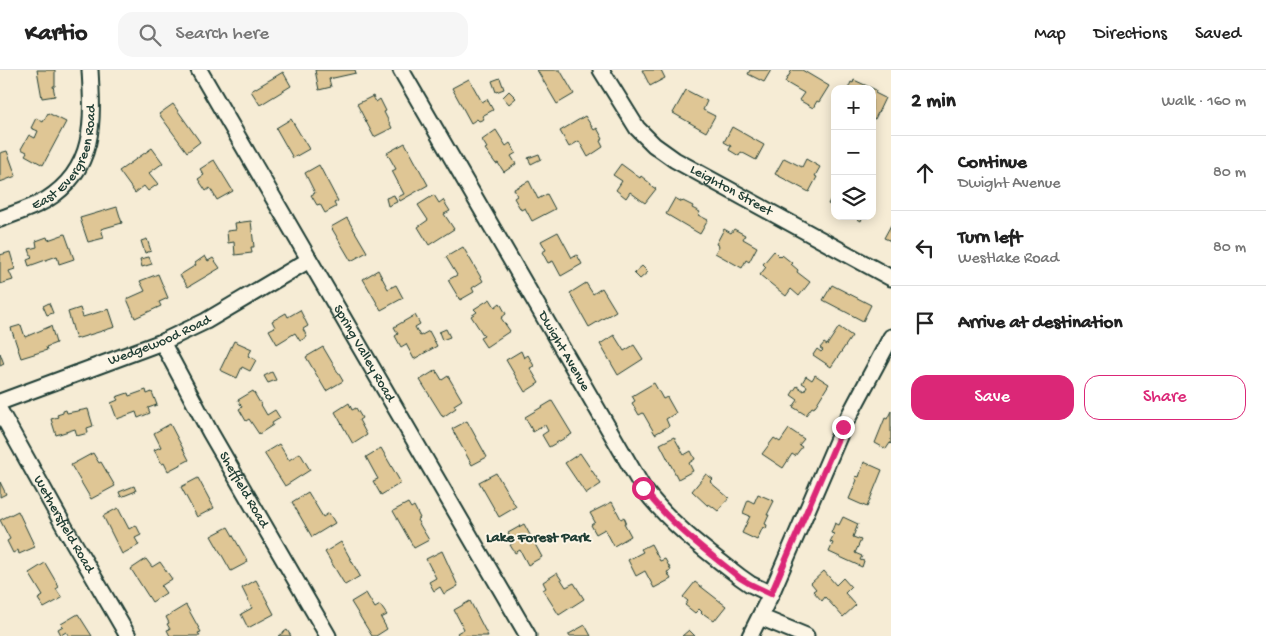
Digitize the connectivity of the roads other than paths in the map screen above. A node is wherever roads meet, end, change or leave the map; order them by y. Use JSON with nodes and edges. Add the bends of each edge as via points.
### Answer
{"nodes":[{"id":1,"x":90,"y":70,"type":"edge"},
{"id":2,"x":199,"y":70,"type":"edge"},
{"id":3,"x":401,"y":70,"type":"edge"},
{"id":4,"x":601,"y":70,"type":"edge"},
{"id":5,"x":0,"y":219,"type":"edge"},
{"id":6,"x":309,"y":260,"type":"junction"},
{"id":7,"x":891,"y":278,"type":"edge"},
{"id":8,"x":891,"y":337,"type":"edge"},
{"id":9,"x":162,"y":342,"type":"junction"},
{"id":10,"x":0,"y":402,"type":"edge"},
{"id":11,"x":0,"y":412,"type":"edge"},
{"id":12,"x":771,"y":594,"type":"junction"},
{"id":13,"x":760,"y":617,"type":"junction"},
{"id":14,"x":128,"y":636,"type":"edge"},
{"id":15,"x":328,"y":636,"type":"edge"},
{"id":16,"x":528,"y":636,"type":"edge"},
{"id":17,"x":750,"y":636,"type":"edge"},
{"id":18,"x":806,"y":636,"type":"edge"}],
"edges":[{"from":1,"to":5,"type":"street","name":"East Evergreen Road","via":[[91,132],[76,173],[45,200]]},
{"from":2,"to":6,"type":"street","name":"Spring Valley Road"},
{"from":3,"to":12,"type":"street","name":"Dwight Avenue","via":[[643,488],[682,532],[740,578]]},
{"from":4,"to":7,"type":"street","name":"Leighton Street","via":[[637,128],[675,160]]},
{"from":6,"to":9,"type":"street","name":"Wedgewood Road"},
{"from":6,"to":16,"type":"street","name":"Spring Valley Road"},
{"from":8,"to":12,"type":"street","via":[[843,427]]},
{"from":9,"to":10,"type":"street","name":"Wedgewood Road"},
{"from":9,"to":15,"type":"street","name":"Sheffield Road"},
{"from":11,"to":14,"type":"street","name":"Wethersfield Road"},
{"from":12,"to":13,"type":"street"},
{"from":13,"to":17,"type":"street"},
{"from":13,"to":18,"type":"street"}]}
